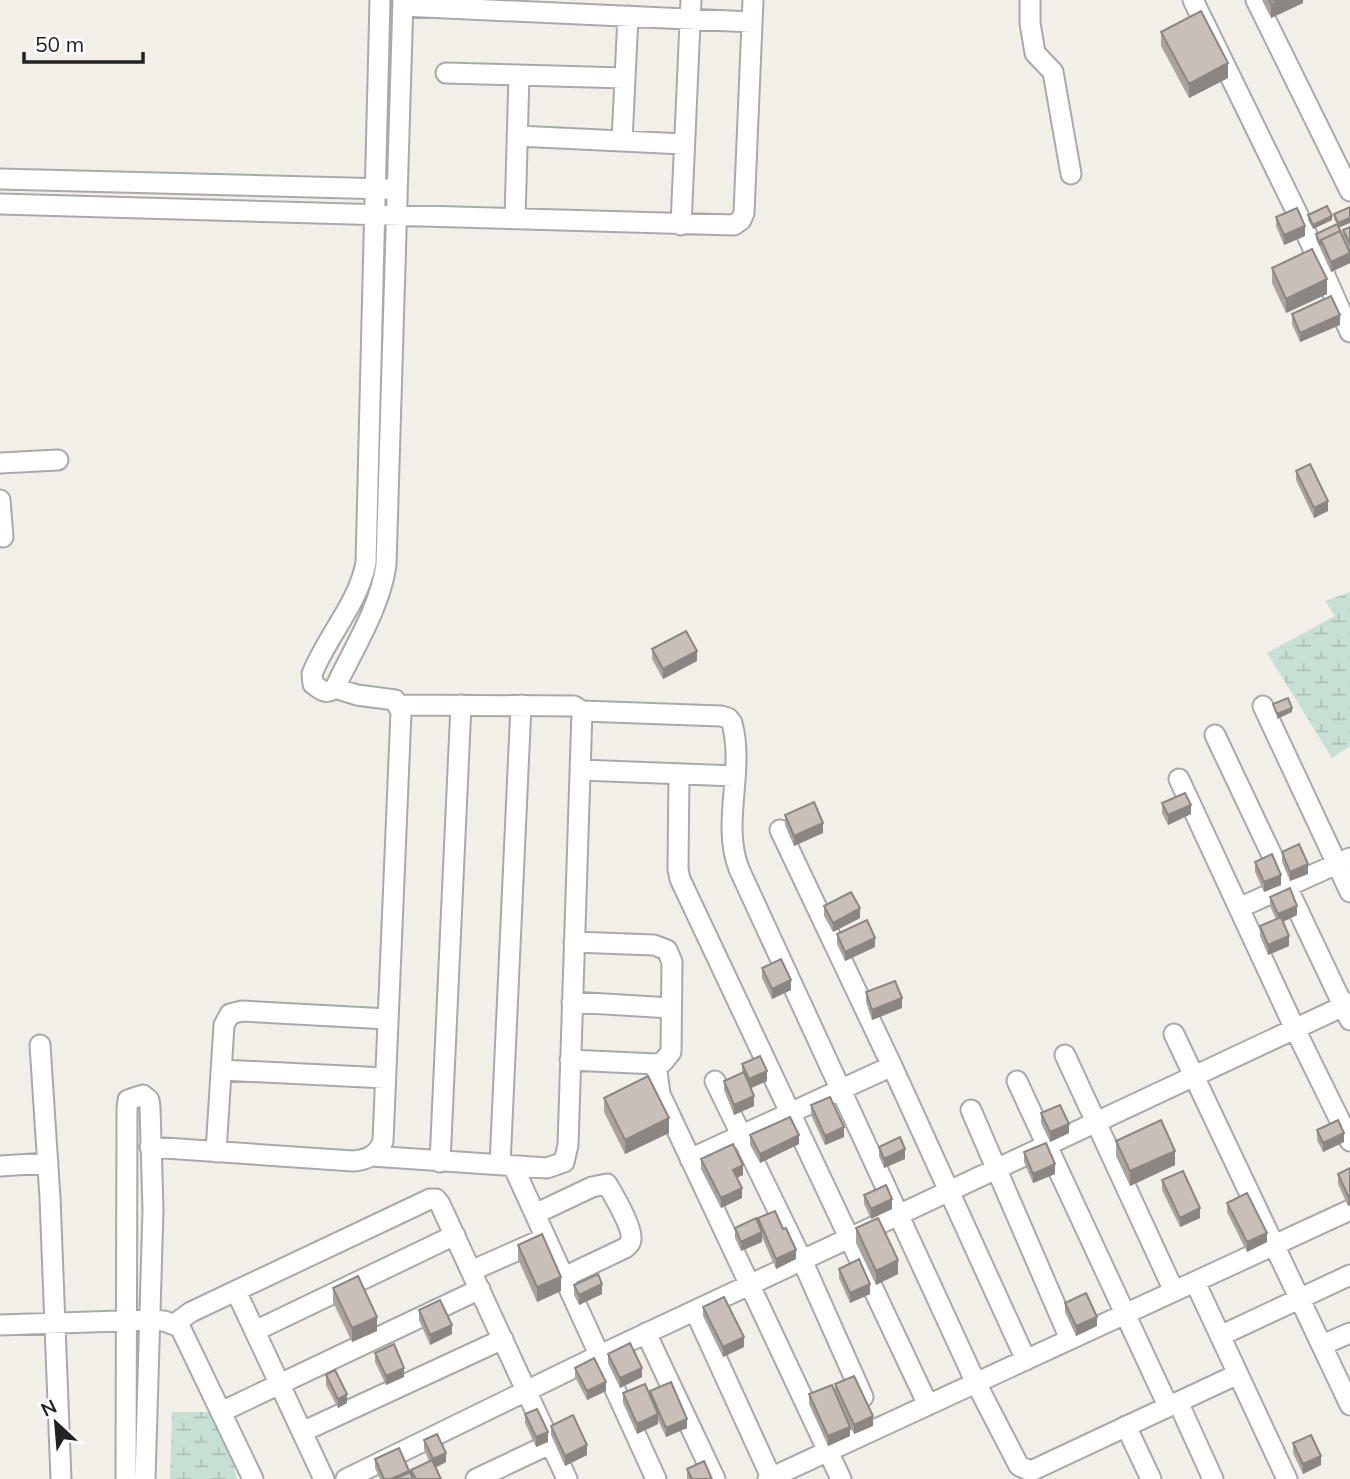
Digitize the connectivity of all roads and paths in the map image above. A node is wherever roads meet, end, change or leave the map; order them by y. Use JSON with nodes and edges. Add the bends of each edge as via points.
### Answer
{"nodes":[{"id":1,"x":380,"y":0,"type":"edge"},
{"id":2,"x":753,"y":0,"type":"edge"},
{"id":3,"x":1030,"y":0,"type":"edge"},
{"id":4,"x":1193,"y":0,"type":"edge"},
{"id":5,"x":1256,"y":0,"type":"edge"},
{"id":6,"x":403,"y":3,"type":"edge"},
{"id":7,"x":503,"y":5,"type":"edge"},
{"id":8,"x":561,"y":7,"type":"edge"},
{"id":9,"x":690,"y":10,"type":"edge"},
{"id":10,"x":628,"y":16,"type":"junction"},
{"id":11,"x":752,"y":22,"type":"junction"},
{"id":12,"x":446,"y":72,"type":"dead end"},
{"id":13,"x":519,"y":75,"type":"junction"},
{"id":14,"x":625,"y":78,"type":"junction"},
{"id":15,"x":517,"y":136,"type":"junction"},
{"id":16,"x":622,"y":141,"type":"junction"},
{"id":17,"x":684,"y":144,"type":"junction"},
{"id":18,"x":1071,"y":174,"type":"dead end"},
{"id":19,"x":0,"y":179,"type":"edge"},
{"id":20,"x":375,"y":189,"type":"junction"},
{"id":21,"x":398,"y":189,"type":"junction"},
{"id":22,"x":1350,"y":191,"type":"edge"},
{"id":23,"x":0,"y":204,"type":"edge"},
{"id":24,"x":373,"y":214,"type":"junction"},
{"id":25,"x":397,"y":214,"type":"junction"},
{"id":26,"x":515,"y":218,"type":"junction"},
{"id":27,"x":681,"y":225,"type":"junction"},
{"id":28,"x":1350,"y":332,"type":"edge"},
{"id":29,"x":58,"y":460,"type":"dead end"},
{"id":30,"x":0,"y":463,"type":"edge"},
{"id":31,"x":0,"y":500,"type":"edge"},
{"id":32,"x":3,"y":537,"type":"dead end"},
{"id":33,"x":335,"y":688,"type":"junction"},
{"id":34,"x":399,"y":705,"type":"junction"},
{"id":35,"x":461,"y":705,"type":"junction"},
{"id":36,"x":521,"y":705,"type":"junction"},
{"id":37,"x":1263,"y":706,"type":"dead end"},
{"id":38,"x":582,"y":711,"type":"junction"},
{"id":39,"x":1215,"y":735,"type":"dead end"},
{"id":40,"x":581,"y":769,"type":"junction"},
{"id":41,"x":679,"y":774,"type":"junction"},
{"id":42,"x":735,"y":776,"type":"junction"},
{"id":43,"x":1179,"y":779,"type":"dead end"},
{"id":44,"x":780,"y":830,"type":"dead end"},
{"id":45,"x":1343,"y":861,"type":"edge"},
{"id":46,"x":1287,"y":887,"type":"junction"},
{"id":47,"x":1350,"y":892,"type":"edge"},
{"id":48,"x":1239,"y":908,"type":"junction"},
{"id":49,"x":574,"y":942,"type":"junction"},
{"id":50,"x":572,"y":1002,"type":"junction"},
{"id":51,"x":671,"y":1008,"type":"junction"},
{"id":52,"x":1348,"y":1009,"type":"edge"},
{"id":53,"x":388,"y":1019,"type":"junction"},
{"id":54,"x":1295,"y":1029,"type":"junction"},
{"id":55,"x":1174,"y":1034,"type":"dead end"},
{"id":56,"x":40,"y":1045,"type":"dead end"},
{"id":57,"x":1065,"y":1055,"type":"dead end"},
{"id":58,"x":569,"y":1060,"type":"junction"},
{"id":59,"x":656,"y":1064,"type":"junction"},
{"id":60,"x":892,"y":1066,"type":"junction"},
{"id":61,"x":221,"y":1070,"type":"junction"},
{"id":62,"x":1194,"y":1076,"type":"junction"},
{"id":63,"x":385,"y":1078,"type":"junction"},
{"id":64,"x":1017,"y":1081,"type":"dead end"},
{"id":65,"x":715,"y":1082,"type":"dead end"},
{"id":66,"x":840,"y":1090,"type":"junction"},
{"id":67,"x":971,"y":1110,"type":"dead end"},
{"id":68,"x":790,"y":1113,"type":"junction"},
{"id":69,"x":1096,"y":1122,"type":"junction"},
{"id":70,"x":742,"y":1135,"type":"junction"},
{"id":71,"x":1350,"y":1141,"type":"edge"},
{"id":72,"x":1045,"y":1146,"type":"junction"},
{"id":73,"x":150,"y":1147,"type":"junction"},
{"id":74,"x":216,"y":1152,"type":"junction"},
{"id":75,"x":372,"y":1156,"type":"junction"},
{"id":76,"x":690,"y":1159,"type":"junction"},
{"id":77,"x":440,"y":1162,"type":"junction"},
{"id":78,"x":48,"y":1163,"type":"junction"},
{"id":79,"x":0,"y":1166,"type":"edge"},
{"id":80,"x":507,"y":1166,"type":"junction"},
{"id":81,"x":997,"y":1168,"type":"junction"},
{"id":82,"x":949,"y":1191,"type":"junction"},
{"id":83,"x":1350,"y":1210,"type":"edge"},
{"id":84,"x":536,"y":1214,"type":"junction"},
{"id":85,"x":899,"y":1214,"type":"junction"},
{"id":86,"x":455,"y":1236,"type":"junction"},
{"id":87,"x":546,"y":1238,"type":"junction"},
{"id":88,"x":849,"y":1238,"type":"junction"},
{"id":89,"x":1275,"y":1245,"type":"junction"},
{"id":90,"x":802,"y":1260,"type":"junction"},
{"id":91,"x":1350,"y":1275,"type":"edge"},
{"id":92,"x":564,"y":1277,"type":"junction"},
{"id":93,"x":475,"y":1280,"type":"junction"},
{"id":94,"x":1195,"y":1282,"type":"junction"},
{"id":95,"x":749,"y":1285,"type":"junction"},
{"id":96,"x":236,"y":1290,"type":"junction"},
{"id":97,"x":1174,"y":1292,"type":"junction"},
{"id":98,"x":1300,"y":1299,"type":"junction"},
{"id":99,"x":695,"y":1311,"type":"junction"},
{"id":100,"x":1124,"y":1314,"type":"junction"},
{"id":101,"x":126,"y":1320,"type":"junction"},
{"id":102,"x":149,"y":1320,"type":"junction"},
{"id":103,"x":55,"y":1323,"type":"junction"},
{"id":104,"x":0,"y":1325,"type":"edge"},
{"id":105,"x":180,"y":1327,"type":"junction"},
{"id":106,"x":255,"y":1331,"type":"junction"},
{"id":107,"x":646,"y":1333,"type":"junction"},
{"id":108,"x":1350,"y":1333,"type":"edge"},
{"id":109,"x":1220,"y":1336,"type":"junction"},
{"id":110,"x":503,"y":1339,"type":"junction"},
{"id":111,"x":1070,"y":1339,"type":"junction"},
{"id":112,"x":1322,"y":1345,"type":"junction"},
{"id":113,"x":600,"y":1355,"type":"junction"},
{"id":114,"x":1026,"y":1360,"type":"junction"},
{"id":115,"x":1238,"y":1374,"type":"junction"},
{"id":116,"x":976,"y":1383,"type":"junction"},
{"id":117,"x":279,"y":1384,"type":"junction"},
{"id":118,"x":527,"y":1391,"type":"junction"},
{"id":119,"x":1173,"y":1404,"type":"junction"},
{"id":120,"x":928,"y":1405,"type":"junction"},
{"id":121,"x":1350,"y":1405,"type":"edge"},
{"id":122,"x":221,"y":1412,"type":"junction"},
{"id":123,"x":1126,"y":1426,"type":"junction"},
{"id":124,"x":877,"y":1429,"type":"junction"},
{"id":125,"x":302,"y":1432,"type":"junction"},
{"id":126,"x":552,"y":1443,"type":"junction"},
{"id":127,"x":828,"y":1451,"type":"junction"},
{"id":128,"x":1033,"y":1475,"type":"edge"},
{"id":129,"x":769,"y":1478,"type":"edge"},
{"id":130,"x":61,"y":1479,"type":"edge"},
{"id":131,"x":126,"y":1479,"type":"edge"},
{"id":132,"x":145,"y":1479,"type":"edge"},
{"id":133,"x":253,"y":1479,"type":"edge"},
{"id":134,"x":324,"y":1479,"type":"edge"},
{"id":135,"x":346,"y":1479,"type":"edge"},
{"id":136,"x":476,"y":1479,"type":"edge"},
{"id":137,"x":567,"y":1479,"type":"edge"},
{"id":138,"x":656,"y":1479,"type":"edge"},
{"id":139,"x":715,"y":1479,"type":"edge"},
{"id":140,"x":841,"y":1479,"type":"edge"},
{"id":141,"x":1151,"y":1479,"type":"edge"},
{"id":142,"x":1213,"y":1479,"type":"edge"},
{"id":143,"x":1287,"y":1479,"type":"edge"}],
"edges":[{"from":1,"to":20,"type":"street"},
{"from":2,"to":11,"type":"street"},
{"from":3,"to":18,"type":"street","via":[[1032,43],[1053,72]]},
{"from":4,"to":28,"type":"street"},
{"from":5,"to":22,"type":"street"},
{"from":6,"to":7,"type":"street"},
{"from":6,"to":21,"type":"street"},
{"from":7,"to":8,"type":"street"},
{"from":8,"to":10,"type":"street"},
{"from":9,"to":10,"type":"street"},
{"from":9,"to":11,"type":"street"},
{"from":9,"to":17,"type":"street"},
{"from":10,"to":14,"type":"street"},
{"from":11,"to":27,"type":"street","via":[[744,213],[734,225]]},
{"from":12,"to":13,"type":"street"},
{"from":13,"to":14,"type":"street"},
{"from":13,"to":15,"type":"street"},
{"from":14,"to":16,"type":"street"},
{"from":15,"to":16,"type":"street"},
{"from":15,"to":26,"type":"street"},
{"from":16,"to":17,"type":"street"},
{"from":17,"to":27,"type":"street"},
{"from":19,"to":20,"type":"street"},
{"from":20,"to":21,"type":"street"},
{"from":20,"to":24,"type":"street"},
{"from":21,"to":25,"type":"street"},
{"from":23,"to":24,"type":"street"},
{"from":24,"to":25,"type":"street"},
{"from":24,"to":33,"type":"street","via":[[366,563],[311,678],[325,692]]},
{"from":25,"to":26,"type":"street"},
{"from":25,"to":33,"type":"street","via":[[386,565],[382,584]]},
{"from":26,"to":27,"type":"street"},
{"from":29,"to":30,"type":"street"},
{"from":31,"to":32,"type":"street"},
{"from":33,"to":34,"type":"street","via":[[389,698]]},
{"from":34,"to":35,"type":"street"},
{"from":34,"to":53,"type":"street"},
{"from":35,"to":36,"type":"street"},
{"from":35,"to":77,"type":"street"},
{"from":36,"to":38,"type":"street","via":[[574,706]]},
{"from":36,"to":80,"type":"street"},
{"from":37,"to":45,"type":"street"},
{"from":38,"to":40,"type":"street"},
{"from":38,"to":42,"type":"street","via":[[728,718],[734,731]]},
{"from":39,"to":46,"type":"street"},
{"from":40,"to":41,"type":"street"},
{"from":40,"to":49,"type":"street"},
{"from":41,"to":42,"type":"street"},
{"from":41,"to":68,"type":"street","via":[[680,879]]},
{"from":42,"to":66,"type":"street","via":[[733,856]]},
{"from":43,"to":48,"type":"street"},
{"from":44,"to":60,"type":"street"},
{"from":45,"to":46,"type":"street"},
{"from":45,"to":47,"type":"street"},
{"from":46,"to":48,"type":"street"},
{"from":46,"to":52,"type":"street"},
{"from":48,"to":54,"type":"street"},
{"from":49,"to":50,"type":"street"},
{"from":49,"to":51,"type":"street","via":[[654,945],[667,950],[672,962]]},
{"from":50,"to":51,"type":"street"},
{"from":50,"to":58,"type":"street"},
{"from":51,"to":59,"type":"street","via":[[671,1052]]},
{"from":52,"to":54,"type":"street"},
{"from":53,"to":61,"type":"street","via":[[236,1012],[224,1025]]},
{"from":53,"to":63,"type":"street"},
{"from":54,"to":62,"type":"street"},
{"from":54,"to":71,"type":"street"},
{"from":55,"to":62,"type":"street"},
{"from":56,"to":78,"type":"street"},
{"from":57,"to":69,"type":"street"},
{"from":58,"to":59,"type":"street"},
{"from":58,"to":80,"type":"street","via":[[564,1162],[547,1168]]},
{"from":59,"to":76,"type":"street","via":[[660,1094]]},
{"from":60,"to":66,"type":"street"},
{"from":60,"to":82,"type":"street"},
{"from":61,"to":63,"type":"street"},
{"from":61,"to":74,"type":"street"},
{"from":62,"to":69,"type":"street"},
{"from":62,"to":89,"type":"street"},
{"from":63,"to":75,"type":"street","via":[[383,1141]]},
{"from":64,"to":72,"type":"street"},
{"from":65,"to":70,"type":"street"},
{"from":66,"to":68,"type":"street"},
{"from":66,"to":85,"type":"street"},
{"from":67,"to":81,"type":"street"},
{"from":68,"to":70,"type":"street"},
{"from":68,"to":88,"type":"street"},
{"from":69,"to":72,"type":"street"},
{"from":69,"to":97,"type":"street"},
{"from":70,"to":76,"type":"street"},
{"from":70,"to":90,"type":"street"},
{"from":72,"to":81,"type":"street"},
{"from":72,"to":100,"type":"street"},
{"from":73,"to":74,"type":"street"},
{"from":73,"to":101,"type":"street","via":[[149,1100],[135,1096],[128,1100],[127,1109]]},
{"from":73,"to":102,"type":"street"},
{"from":74,"to":75,"type":"street","via":[[353,1161]]},
{"from":75,"to":77,"type":"street"},
{"from":76,"to":95,"type":"street"},
{"from":77,"to":80,"type":"street"},
{"from":78,"to":79,"type":"street"},
{"from":78,"to":103,"type":"street"},
{"from":80,"to":84,"type":"street"},
{"from":81,"to":82,"type":"street"},
{"from":81,"to":111,"type":"street"},
{"from":82,"to":85,"type":"street"},
{"from":82,"to":114,"type":"street"},
{"from":83,"to":89,"type":"street"},
{"from":84,"to":87,"type":"street"},
{"from":84,"to":92,"type":"street","via":[[607,1184],[629,1228],[632,1236],[625,1248]]},
{"from":85,"to":88,"type":"street"},
{"from":85,"to":116,"type":"street"},
{"from":86,"to":93,"type":"street"},
{"from":86,"to":96,"type":"street","via":[[440,1203],[430,1199]]},
{"from":86,"to":106,"type":"street"},
{"from":87,"to":92,"type":"street"},
{"from":87,"to":93,"type":"street"},
{"from":88,"to":90,"type":"street"},
{"from":88,"to":120,"type":"street"},
{"from":89,"to":94,"type":"street"},
{"from":89,"to":98,"type":"street"},
{"from":90,"to":95,"type":"street"},
{"from":90,"to":124,"type":"street"},
{"from":91,"to":98,"type":"street"},
{"from":92,"to":113,"type":"street"},
{"from":93,"to":110,"type":"street"},
{"from":93,"to":117,"type":"street"},
{"from":94,"to":97,"type":"street"},
{"from":94,"to":109,"type":"street"},
{"from":95,"to":99,"type":"street"},
{"from":95,"to":127,"type":"street"},
{"from":96,"to":105,"type":"street","via":[[183,1316]]},
{"from":96,"to":106,"type":"street"},
{"from":97,"to":100,"type":"street"},
{"from":98,"to":109,"type":"street"},
{"from":98,"to":112,"type":"street"},
{"from":99,"to":107,"type":"street"},
{"from":99,"to":129,"type":"street"},
{"from":100,"to":111,"type":"street"},
{"from":100,"to":119,"type":"street"},
{"from":101,"to":102,"type":"street"},
{"from":101,"to":103,"type":"street"},
{"from":101,"to":131,"type":"street"},
{"from":102,"to":105,"type":"street"},
{"from":102,"to":132,"type":"street"},
{"from":103,"to":104,"type":"street"},
{"from":103,"to":130,"type":"street"},
{"from":105,"to":122,"type":"street"},
{"from":106,"to":117,"type":"street"},
{"from":107,"to":113,"type":"street"},
{"from":107,"to":139,"type":"street"},
{"from":108,"to":112,"type":"street"},
{"from":109,"to":115,"type":"street"},
{"from":110,"to":118,"type":"street"},
{"from":110,"to":125,"type":"street"},
{"from":111,"to":114,"type":"street"},
{"from":112,"to":121,"type":"street"},
{"from":113,"to":118,"type":"street"},
{"from":113,"to":138,"type":"street"},
{"from":114,"to":116,"type":"street"},
{"from":115,"to":119,"type":"street"},
{"from":115,"to":143,"type":"street"},
{"from":116,"to":120,"type":"street"},
{"from":116,"to":128,"type":"street","via":[[1019,1466]]},
{"from":117,"to":122,"type":"street"},
{"from":117,"to":125,"type":"street"},
{"from":118,"to":126,"type":"street"},
{"from":118,"to":135,"type":"street"},
{"from":119,"to":123,"type":"street"},
{"from":119,"to":142,"type":"street"},
{"from":120,"to":124,"type":"street"},
{"from":122,"to":133,"type":"street"},
{"from":123,"to":128,"type":"street"},
{"from":123,"to":141,"type":"street"},
{"from":124,"to":127,"type":"street"},
{"from":125,"to":134,"type":"street"},
{"from":126,"to":136,"type":"street"},
{"from":126,"to":137,"type":"street"},
{"from":127,"to":129,"type":"street"},
{"from":127,"to":140,"type":"street"}]}
